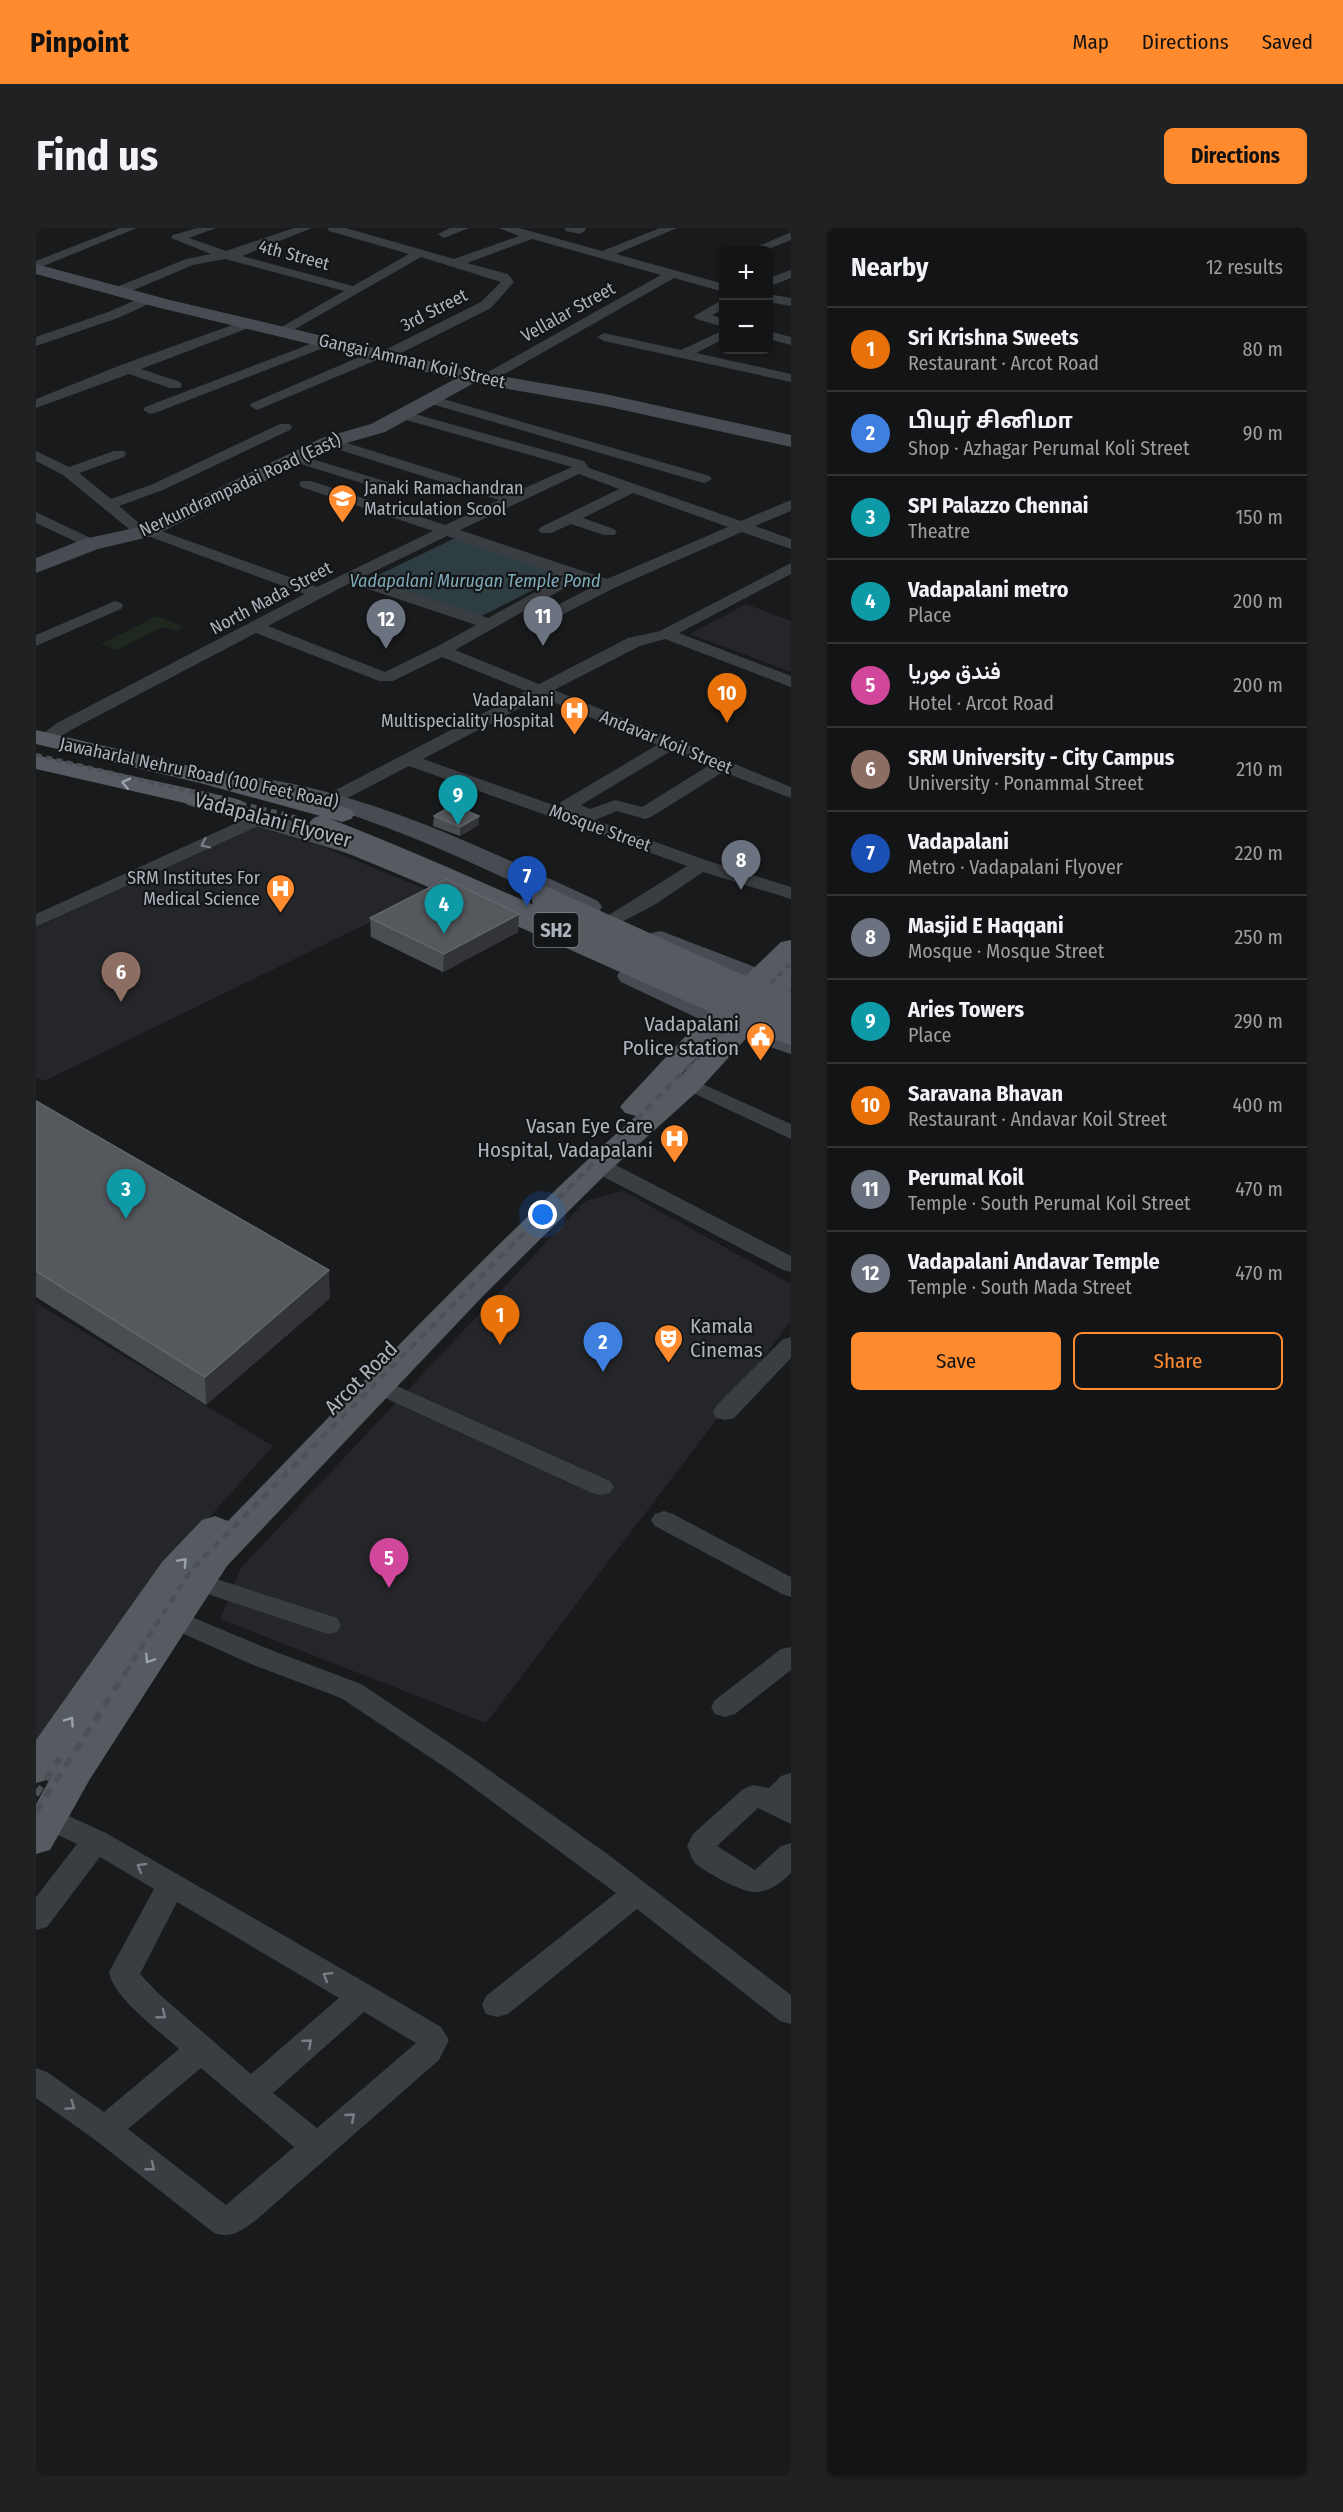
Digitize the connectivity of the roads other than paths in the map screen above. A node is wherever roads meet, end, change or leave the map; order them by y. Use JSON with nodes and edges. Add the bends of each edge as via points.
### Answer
{"nodes":[{"id":1,"x":131,"y":228,"type":"edge"},
{"id":2,"x":210,"y":228,"type":"edge"},
{"id":3,"x":304,"y":228,"type":"edge"},
{"id":4,"x":333,"y":228,"type":"edge"},
{"id":5,"x":463,"y":228,"type":"edge"},
{"id":6,"x":505,"y":228,"type":"edge"},
{"id":7,"x":671,"y":228,"type":"edge"},
{"id":8,"x":444,"y":234,"type":"dead end"},
{"id":9,"x":530,"y":236,"type":"junction"},
{"id":10,"x":791,"y":236,"type":"edge"},
{"id":11,"x":766,"y":246,"type":"edge"},
{"id":12,"x":419,"y":253,"type":"junction"},
{"id":13,"x":225,"y":255,"type":"junction"},
{"id":14,"x":603,"y":255,"type":"junction"},
{"id":15,"x":454,"y":263,"type":"junction"},
{"id":16,"x":42,"y":270,"type":"edge"},
{"id":17,"x":791,"y":274,"type":"edge"},
{"id":18,"x":670,"y":275,"type":"junction"},
{"id":19,"x":36,"y":280,"type":"edge"},
{"id":20,"x":773,"y":281,"type":"edge"},
{"id":21,"x":719,"y":287,"type":"edge"},
{"id":22,"x":354,"y":290,"type":"junction"},
{"id":23,"x":118,"y":291,"type":"junction"},
{"id":24,"x":148,"y":299,"type":"junction"},
{"id":25,"x":773,"y":299,"type":"edge"},
{"id":26,"x":791,"y":302,"type":"edge"},
{"id":27,"x":719,"y":305,"type":"edge"},
{"id":28,"x":719,"y":322,"type":"edge"},
{"id":29,"x":249,"y":323,"type":"junction"},
{"id":30,"x":283,"y":332,"type":"junction"},
{"id":31,"x":719,"y":336,"type":"edge"},
{"id":32,"x":773,"y":336,"type":"edge"},
{"id":33,"x":604,"y":337,"type":"dead end"},
{"id":34,"x":791,"y":341,"type":"edge"},
{"id":35,"x":36,"y":342,"type":"edge"},
{"id":36,"x":326,"y":342,"type":"junction"},
{"id":37,"x":683,"y":354,"type":"junction"},
{"id":38,"x":380,"y":356,"type":"junction"},
{"id":39,"x":126,"y":368,"type":"junction"},
{"id":40,"x":478,"y":378,"type":"junction"},
{"id":41,"x":779,"y":378,"type":"edge"},
{"id":42,"x":176,"y":385,"type":"dead end"},
{"id":43,"x":434,"y":400,"type":"junction"},
{"id":44,"x":36,"y":404,"type":"edge"},
{"id":45,"x":257,"y":406,"type":"dead end"},
{"id":46,"x":150,"y":410,"type":"dead end"},
{"id":47,"x":404,"y":415,"type":"junction"},
{"id":48,"x":285,"y":428,"type":"dead end"},
{"id":49,"x":790,"y":439,"type":"edge"},
{"id":50,"x":328,"y":442,"type":"junction"},
{"id":51,"x":119,"y":454,"type":"dead end"},
{"id":52,"x":296,"y":458,"type":"junction"},
{"id":53,"x":39,"y":459,"type":"edge"},
{"id":54,"x":581,"y":469,"type":"junction"},
{"id":55,"x":68,"y":472,"type":"junction"},
{"id":56,"x":306,"y":484,"type":"dead end"},
{"id":57,"x":632,"y":488,"type":"junction"},
{"id":58,"x":399,"y":490,"type":"dead end"},
{"id":59,"x":512,"y":499,"type":"junction"},
{"id":60,"x":664,"y":499,"type":"junction"},
{"id":61,"x":791,"y":505,"type":"edge"},
{"id":62,"x":109,"y":506,"type":"junction"},
{"id":63,"x":36,"y":517,"type":"edge"},
{"id":64,"x":570,"y":518,"type":"junction"},
{"id":65,"x":742,"y":528,"type":"junction"},
{"id":66,"x":546,"y":530,"type":"dead end"},
{"id":67,"x":447,"y":531,"type":"junction"},
{"id":68,"x":146,"y":532,"type":"junction"},
{"id":69,"x":609,"y":532,"type":"dead end"},
{"id":70,"x":92,"y":544,"type":"junction"},
{"id":71,"x":791,"y":544,"type":"edge"},
{"id":72,"x":36,"y":566,"type":"edge"},
{"id":73,"x":791,"y":568,"type":"edge"},
{"id":74,"x":577,"y":575,"type":"junction"},
{"id":75,"x":350,"y":578,"type":"junction"},
{"id":76,"x":608,"y":585,"type":"junction"},
{"id":77,"x":318,"y":593,"type":"junction"},
{"id":78,"x":115,"y":606,"type":"dead end"},
{"id":79,"x":554,"y":614,"type":"dead end"},
{"id":80,"x":490,"y":624,"type":"junction"},
{"id":81,"x":256,"y":627,"type":"junction"},
{"id":82,"x":666,"y":634,"type":"junction"},
{"id":83,"x":36,"y":641,"type":"edge"},
{"id":84,"x":442,"y":651,"type":"junction"},
{"id":85,"x":791,"y":682,"type":"edge"},
{"id":86,"x":542,"y":691,"type":"junction"},
{"id":87,"x":40,"y":738,"type":"edge"},
{"id":88,"x":670,"y":744,"type":"junction"},
{"id":89,"x":410,"y":760,"type":"junction"},
{"id":90,"x":36,"y":762,"type":"edge"},
{"id":91,"x":722,"y":765,"type":"junction"},
{"id":92,"x":206,"y":777,"type":"junction"},
{"id":93,"x":791,"y":793,"type":"edge"},
{"id":94,"x":225,"y":794,"type":"junction"},
{"id":95,"x":183,"y":795,"type":"junction"},
{"id":96,"x":330,"y":800,"type":"junction"},
{"id":97,"x":258,"y":819,"type":"junction"},
{"id":98,"x":701,"y":865,"type":"junction"},
{"id":99,"x":791,"y":893,"type":"edge"},
{"id":100,"x":616,"y":919,"type":"junction"},
{"id":101,"x":36,"y":921,"type":"edge"},
{"id":102,"x":791,"y":948,"type":"edge"},
{"id":103,"x":686,"y":951,"type":"junction"},
{"id":104,"x":638,"y":979,"type":"junction"},
{"id":105,"x":782,"y":987,"type":"edge"},
{"id":106,"x":730,"y":1022,"type":"junction"},
{"id":107,"x":791,"y":1032,"type":"edge"},
{"id":108,"x":791,"y":1045,"type":"edge"},
{"id":109,"x":689,"y":1084,"type":"junction"},
{"id":110,"x":791,"y":1132,"type":"edge"},
{"id":111,"x":596,"y":1167,"type":"junction"},
{"id":112,"x":548,"y":1205,"type":"junction"},
{"id":113,"x":791,"y":1265,"type":"edge"},
{"id":114,"x":442,"y":1309,"type":"junction"},
{"id":115,"x":791,"y":1344,"type":"edge"},
{"id":116,"x":379,"y":1386,"type":"junction"},
{"id":117,"x":725,"y":1412,"type":"dead end"},
{"id":118,"x":601,"y":1487,"type":"dead end"},
{"id":119,"x":663,"y":1520,"type":"dead end"},
{"id":120,"x":198,"y":1582,"type":"junction"},
{"id":121,"x":791,"y":1588,"type":"edge"},
{"id":122,"x":175,"y":1619,"type":"junction"},
{"id":123,"x":328,"y":1625,"type":"dead end"},
{"id":124,"x":791,"y":1656,"type":"edge"},
{"id":125,"x":725,"y":1707,"type":"dead end"},
{"id":126,"x":36,"y":1769,"type":"edge"},
{"id":127,"x":784,"y":1799,"type":"edge"},
{"id":128,"x":42,"y":1829,"type":"edge"},
{"id":129,"x":96,"y":1840,"type":"junction"},
{"id":130,"x":791,"y":1854,"type":"edge"},
{"id":131,"x":171,"y":1884,"type":"junction"},
{"id":132,"x":636,"y":1893,"type":"junction"},
{"id":133,"x":36,"y":1918,"type":"edge"},
{"id":134,"x":362,"y":1996,"type":"junction"},
{"id":135,"x":497,"y":2005,"type":"dead end"},
{"id":136,"x":791,"y":2012,"type":"edge"},
{"id":137,"x":201,"y":2049,"type":"junction"},
{"id":138,"x":36,"y":2081,"type":"edge"},
{"id":139,"x":251,"y":2093,"type":"junction"},
{"id":140,"x":105,"y":2130,"type":"junction"},
{"id":141,"x":317,"y":2147,"type":"junction"}],
"edges":[{"from":1,"to":16,"type":"street"},
{"from":2,"to":13,"type":"street","name":"4th Street","via":[[177,238]]},
{"from":3,"to":13,"type":"street"},
{"from":4,"to":12,"type":"street","name":"3rd Street"},
{"from":5,"to":8,"type":"street"},
{"from":6,"to":9,"type":"street"},
{"from":7,"to":14,"type":"street"},
{"from":9,"to":14,"type":"street"},
{"from":9,"to":15,"type":"street"},
{"from":10,"to":11,"type":"street"},
{"from":12,"to":15,"type":"street","name":"3rd Street"},
{"from":12,"to":22,"type":"street"},
{"from":13,"to":22,"type":"street","name":"4th Street"},
{"from":13,"to":23,"type":"street","via":[[190,262]]},
{"from":14,"to":18,"type":"street"},
{"from":15,"to":38,"type":"street","name":"3rd Street","via":[[503,277],[508,282],[486,304]]},
{"from":16,"to":19,"type":"street"},
{"from":16,"to":23,"type":"street","name":"Gangai Amman Koil Street"},
{"from":17,"to":20,"type":"street"},
{"from":18,"to":21,"type":"street"},
{"from":18,"to":40,"type":"street","name":"Vellalar Street"},
{"from":22,"to":30,"type":"street"},
{"from":23,"to":24,"type":"street","name":"Gangai Amman Koil Street"},
{"from":24,"to":29,"type":"street","name":"Gangai Amman Koil Street"},
{"from":24,"to":35,"type":"street"},
{"from":25,"to":26,"type":"street"},
{"from":27,"to":28,"type":"street","via":[[701,316]]},
{"from":29,"to":30,"type":"street","name":"Gangai Amman Koil Street"},
{"from":29,"to":39,"type":"street"},
{"from":30,"to":36,"type":"street","name":"Gangai Amman Koil Street"},
{"from":31,"to":37,"type":"street"},
{"from":32,"to":34,"type":"street"},
{"from":33,"to":37,"type":"street"},
{"from":36,"to":38,"type":"street","name":"Gangai Amman Koil Street"},
{"from":36,"to":46,"type":"street"},
{"from":37,"to":41,"type":"street"},
{"from":38,"to":40,"type":"street","name":"Gangai Amman Koil Street"},
{"from":38,"to":45,"type":"street"},
{"from":39,"to":42,"type":"street"},
{"from":39,"to":44,"type":"street"},
{"from":40,"to":43,"type":"street","name":"Nerkundrampadai Road (East)"},
{"from":40,"to":49,"type":"street","name":"Gangai Amman Koil Street"},
{"from":43,"to":47,"type":"street","name":"Nerkundrampadai Road (East)"},
{"from":43,"to":60,"type":"street","via":[[705,478]]},
{"from":47,"to":50,"type":"street","name":"Nerkundrampadai Road (East)","via":[[378,428]]},
{"from":47,"to":54,"type":"street","via":[[579,464]]},
{"from":48,"to":62,"type":"street"},
{"from":50,"to":52,"type":"street","name":"Nerkundrampadai Road (East)"},
{"from":50,"to":59,"type":"street"},
{"from":51,"to":55,"type":"street"},
{"from":52,"to":58,"type":"street"},
{"from":52,"to":68,"type":"street","name":"Nerkundrampadai Road (East)"},
{"from":53,"to":55,"type":"street"},
{"from":54,"to":57,"type":"street"},
{"from":54,"to":59,"type":"street","name":"North Mada Street"},
{"from":55,"to":62,"type":"street"},
{"from":56,"to":67,"type":"street"},
{"from":57,"to":60,"type":"street"},
{"from":57,"to":64,"type":"street"},
{"from":59,"to":67,"type":"street","name":"North Mada Street"},
{"from":60,"to":65,"type":"street"},
{"from":61,"to":65,"type":"street"},
{"from":62,"to":68,"type":"street"},
{"from":63,"to":70,"type":"street"},
{"from":64,"to":66,"type":"street"},
{"from":64,"to":69,"type":"street"},
{"from":65,"to":71,"type":"street"},
{"from":65,"to":76,"type":"street"},
{"from":67,"to":74,"type":"street"},
{"from":67,"to":75,"type":"street","name":"North Mada Street"},
{"from":68,"to":70,"type":"street","name":"Nerkundrampadai Road (East)"},
{"from":68,"to":77,"type":"street"},
{"from":70,"to":72,"type":"street","name":"Nerkundrampadai Road (East)"},
{"from":73,"to":82,"type":"street"},
{"from":74,"to":76,"type":"street"},
{"from":74,"to":80,"type":"street"},
{"from":75,"to":77,"type":"street","name":"North Mada Street"},
{"from":75,"to":80,"type":"street"},
{"from":76,"to":79,"type":"street"},
{"from":77,"to":81,"type":"street","name":"North Mada Street"},
{"from":78,"to":83,"type":"street"},
{"from":80,"to":84,"type":"street"},
{"from":81,"to":84,"type":"street","via":[[379,676],[387,677]]},
{"from":81,"to":87,"type":"street","name":"North Mada Street"},
{"from":82,"to":85,"type":"street"},
{"from":82,"to":86,"type":"street","via":[[634,642]]},
{"from":84,"to":86,"type":"street","name":"Andavar Koil Street"},
{"from":86,"to":88,"type":"street","name":"Andavar Koil Street"},
{"from":86,"to":89,"type":"street"},
{"from":87,"to":92,"type":"main road","name":"Jawaharlal Nehru Road (100 Feet Road)","number":"SH2"},
{"from":88,"to":91,"type":"street","name":"Andavar Koil Street"},
{"from":88,"to":91,"type":"street","via":[[567,806],[590,816],[615,805],[645,813]]},
{"from":89,"to":96,"type":"street"},
{"from":89,"to":98,"type":"street","name":"Mosque Street"},
{"from":95,"to":90,"type":"main road","name":"Jawaharlal Nehru Road (100 Feet Road)","number":"SH2","one_way":true},
{"from":91,"to":93,"type":"street","name":"Andavar Koil Street"},
{"from":92,"to":94,"type":"main road","name":"Vadapalani Flyover","number":"SH2"},
{"from":92,"to":96,"type":"street","name":"Jawaharlal Nehru Road (100 Feet Road)"},
{"from":94,"to":95,"type":"main road","name":"Vadapalani Flyover","number":"SH2"},
{"from":94,"to":105,"type":"main road","name":"Vadapalani Flyover","number":"SH2","bridge":true,"via":[[302,801],[383,827],[727,981]]},
{"from":94,"to":107,"type":"main road","name":"Vadapalani Flyover","number":"SH2","bridge":true,"via":[[401,858],[717,1003]]},
{"from":95,"to":97,"type":"street","name":"Jawaharlal Nehru Road (100 Feet Road)"},
{"from":96,"to":100,"type":"street","name":"Jawaharlal Nehru Road (100 Feet Road)","via":[[446,842]]},
{"from":97,"to":101,"type":"street","one_way":true},
{"from":97,"to":104,"type":"street","name":"Jawaharlal Nehru Road (100 Feet Road)","via":[[314,832],[413,871]]},
{"from":98,"to":99,"type":"street","name":"Mosque Street"},
{"from":98,"to":100,"type":"street"},
{"from":100,"to":103,"type":"street","name":"Jawaharlal Nehru Road (100 Feet Road)"},
{"from":102,"to":105,"type":"main road"},
{"from":103,"to":104,"type":"street"},
{"from":103,"to":105,"type":"street","name":"Jawaharlal Nehru Road (100 Feet Road)"},
{"from":104,"to":106,"type":"street","name":"Jawaharlal Nehru Road (100 Feet Road)"},
{"from":105,"to":106,"type":"main road"},
{"from":106,"to":108,"type":"street","name":"Jawaharlal Nehru Road (100 Feet Road)"},
{"from":106,"to":109,"type":"main road","name":"Arcot Road"},
{"from":106,"to":112,"type":"main road","name":"Arcot Road","via":[[583,1161]]},
{"from":109,"to":110,"type":"street"},
{"from":109,"to":111,"type":"main road","name":"Arcot Road"},
{"from":111,"to":112,"type":"main road","name":"Arcot Road"},
{"from":111,"to":113,"type":"street"},
{"from":112,"to":114,"type":"main road","name":"Arcot Road"},
{"from":114,"to":116,"type":"main road","name":"Arcot Road"},
{"from":126,"to":114,"type":"main road","name":"Arcot Road","one_way":true,"via":[[175,1571],[284,1454]]},
{"from":115,"to":117,"type":"street"},
{"from":116,"to":118,"type":"street"},
{"from":116,"to":120,"type":"main road","name":"Arcot Road","via":[[235,1534]]},
{"from":119,"to":121,"type":"street"},
{"from":120,"to":122,"type":"main road","name":"Arcot Road"},
{"from":120,"to":123,"type":"street"},
{"from":122,"to":128,"type":"main road","name":"Arcot Road","one_way":true,"via":[[75,1770]]},
{"from":122,"to":132,"type":"street","via":[[351,1691],[462,1765]]},
{"from":124,"to":125,"type":"street"},
{"from":127,"to":130,"type":"street","via":[[750,1798],[703,1842],[703,1850],[706,1856],[756,1882],[767,1878]]},
{"from":128,"to":129,"type":"street"},
{"from":131,"to":129,"type":"street","one_way":true},
{"from":129,"to":133,"type":"street"},
{"from":134,"to":131,"type":"street","one_way":true},
{"from":131,"to":137,"type":"street","one_way":true,"via":[[124,1972],[125,1978]]},
{"from":132,"to":135,"type":"street"},
{"from":132,"to":136,"type":"street"},
{"from":139,"to":134,"type":"street","one_way":true},
{"from":141,"to":134,"type":"street","one_way":true,"via":[[428,2051],[431,2044],[430,2036]]},
{"from":137,"to":139,"type":"street"},
{"from":137,"to":140,"type":"street"},
{"from":138,"to":140,"type":"street","one_way":true},
{"from":139,"to":141,"type":"street"},
{"from":140,"to":141,"type":"street","one_way":true,"via":[[223,2223],[243,2211]]}]}
